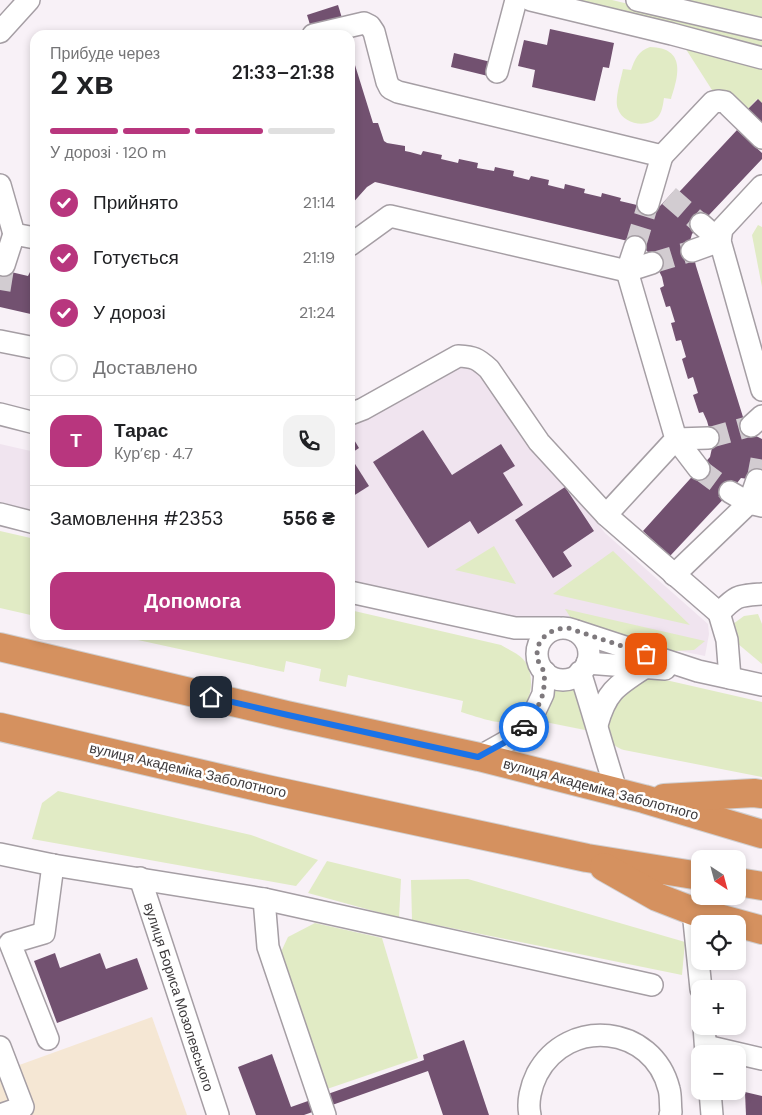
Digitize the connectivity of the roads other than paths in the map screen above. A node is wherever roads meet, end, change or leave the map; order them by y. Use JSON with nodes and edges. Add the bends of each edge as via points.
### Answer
{"nodes":[{"id":1,"x":29,"y":0,"type":"edge"},
{"id":2,"x":516,"y":0,"type":"edge"},
{"id":3,"x":531,"y":0,"type":"edge"},
{"id":4,"x":637,"y":0,"type":"edge"},
{"id":5,"x":762,"y":29,"type":"edge"},
{"id":6,"x":334,"y":30,"type":"edge"},
{"id":7,"x":0,"y":32,"type":"edge"},
{"id":8,"x":762,"y":58,"type":"edge"},
{"id":9,"x":497,"y":72,"type":"dead end"},
{"id":10,"x":762,"y":138,"type":"edge"},
{"id":11,"x":662,"y":156,"type":"junction"},
{"id":12,"x":0,"y":185,"type":"edge"},
{"id":13,"x":762,"y":186,"type":"edge"},
{"id":14,"x":648,"y":204,"type":"tunnel mouth"},
{"id":15,"x":701,"y":224,"type":"tunnel mouth"},
{"id":16,"x":14,"y":234,"type":"junction"},
{"id":17,"x":30,"y":237,"type":"edge"},
{"id":18,"x":355,"y":241,"type":"edge"},
{"id":19,"x":720,"y":241,"type":"junction"},
{"id":20,"x":635,"y":247,"type":"tunnel mouth"},
{"id":21,"x":692,"y":251,"type":"tunnel mouth"},
{"id":22,"x":652,"y":263,"type":"tunnel mouth"},
{"id":23,"x":4,"y":265,"type":"dead end"},
{"id":24,"x":628,"y":272,"type":"junction"},
{"id":25,"x":0,"y":341,"type":"edge"},
{"id":26,"x":30,"y":347,"type":"edge"},
{"id":27,"x":762,"y":390,"type":"edge"},
{"id":28,"x":355,"y":412,"type":"edge"},
{"id":29,"x":0,"y":414,"type":"edge"},
{"id":30,"x":30,"y":422,"type":"edge"},
{"id":31,"x":708,"y":438,"type":"tunnel mouth"},
{"id":32,"x":676,"y":439,"type":"junction"},
{"id":33,"x":699,"y":469,"type":"tunnel mouth"},
{"id":34,"x":757,"y":480,"type":"dead end"},
{"id":35,"x":730,"y":492,"type":"tunnel mouth"},
{"id":36,"x":755,"y":504,"type":"edge"},
{"id":37,"x":0,"y":514,"type":"edge"},
{"id":38,"x":606,"y":514,"type":"junction"},
{"id":39,"x":30,"y":522,"type":"edge"},
{"id":40,"x":674,"y":575,"type":"junction"},
{"id":41,"x":355,"y":593,"type":"edge"},
{"id":42,"x":762,"y":594,"type":"edge"},
{"id":43,"x":719,"y":614,"type":"junction"},
{"id":44,"x":515,"y":628,"type":"junction"},
{"id":45,"x":567,"y":630,"type":"junction"},
{"id":46,"x":0,"y":647,"type":"edge"},
{"id":47,"x":537,"y":652,"type":"junction"},
{"id":48,"x":584,"y":668,"type":"junction"},
{"id":49,"x":644,"y":668,"type":"junction"},
{"id":50,"x":698,"y":671,"type":"junction"},
{"id":51,"x":545,"y":672,"type":"junction"},
{"id":52,"x":730,"y":678,"type":"junction"},
{"id":53,"x":762,"y":685,"type":"edge"},
{"id":54,"x":597,"y":726,"type":"junction"},
{"id":55,"x":0,"y":727,"type":"edge"},
{"id":56,"x":478,"y":757,"type":"junction"},
{"id":57,"x":617,"y":793,"type":"junction"},
{"id":58,"x":762,"y":794,"type":"edge"},
{"id":59,"x":644,"y":799,"type":"junction"},
{"id":60,"x":762,"y":834,"type":"edge"},
{"id":61,"x":0,"y":854,"type":"edge"},
{"id":62,"x":588,"y":858,"type":"junction"},
{"id":63,"x":52,"y":865,"type":"junction"},
{"id":64,"x":691,"y":875,"type":"edge"},
{"id":65,"x":140,"y":878,"type":"junction"},
{"id":66,"x":746,"y":883,"type":"edge"},
{"id":67,"x":762,"y":886,"type":"edge"},
{"id":68,"x":264,"y":899,"type":"junction"},
{"id":69,"x":693,"y":911,"type":"junction"},
{"id":70,"x":762,"y":930,"type":"edge"},
{"id":71,"x":700,"y":980,"type":"edge"},
{"id":72,"x":652,"y":985,"type":"dead end"},
{"id":73,"x":48,"y":1039,"type":"dead end"},
{"id":74,"x":705,"y":1042,"type":"edge"},
{"id":75,"x":0,"y":1047,"type":"edge"},
{"id":76,"x":762,"y":1059,"type":"edge"},
{"id":77,"x":711,"y":1100,"type":"edge"},
{"id":78,"x":10,"y":1113,"type":"edge"},
{"id":79,"x":218,"y":1115,"type":"edge"},
{"id":80,"x":325,"y":1115,"type":"edge"},
{"id":81,"x":530,"y":1115,"type":"edge"},
{"id":82,"x":670,"y":1115,"type":"edge"},
{"id":83,"x":712,"y":1115,"type":"edge"}],
"edges":[{"from":1,"to":7,"type":"street"},
{"from":2,"to":9,"type":"street"},
{"from":3,"to":8,"type":"street"},
{"from":4,"to":5,"type":"street"},
{"from":6,"to":11,"type":"street","via":[[364,23],[370,26],[387,82],[398,92]]},
{"from":10,"to":11,"type":"street","via":[[725,102],[718,101],[713,102]]},
{"from":11,"to":14,"type":"street","via":[[662,190]]},
{"from":12,"to":16,"type":"street"},
{"from":13,"to":19,"type":"street","via":[[722,229]]},
{"from":15,"to":19,"type":"street"},
{"from":16,"to":17,"type":"street"},
{"from":16,"to":23,"type":"street"},
{"from":18,"to":24,"type":"street","via":[[390,216]]},
{"from":19,"to":21,"type":"street"},
{"from":19,"to":27,"type":"street"},
{"from":20,"to":24,"type":"street"},
{"from":22,"to":24,"type":"street"},
{"from":24,"to":32,"type":"street"},
{"from":25,"to":26,"type":"street"},
{"from":28,"to":38,"type":"street","via":[[458,356],[478,360],[489,370],[539,442]]},
{"from":29,"to":30,"type":"street"},
{"from":31,"to":32,"type":"street"},
{"from":32,"to":33,"type":"street"},
{"from":32,"to":38,"type":"street"},
{"from":34,"to":36,"type":"street"},
{"from":35,"to":36,"type":"street"},
{"from":36,"to":40,"type":"street"},
{"from":37,"to":39,"type":"street"},
{"from":38,"to":40,"type":"street"},
{"from":40,"to":43,"type":"street"},
{"from":41,"to":44,"type":"street"},
{"from":42,"to":43,"type":"street","via":[[741,595]]},
{"from":43,"to":52,"type":"street","via":[[727,640]]},
{"from":44,"to":45,"type":"street"},
{"from":44,"to":47,"type":"street"},
{"from":45,"to":47,"type":"street","via":[[551,631],[539,644]]},
{"from":45,"to":48,"type":"street","via":[[582,636],[586,642],[589,656]]},
{"from":45,"to":50,"type":"street"},
{"from":46,"to":56,"type":"highway","name":"вулиця Академіка Заболотного"},
{"from":47,"to":51,"type":"street"},
{"from":48,"to":49,"type":"street"},
{"from":48,"to":51,"type":"street","via":[[570,679],[563,680]]},
{"from":48,"to":54,"type":"street"},
{"from":49,"to":50,"type":"street"},
{"from":49,"to":54,"type":"street","via":[[608,696]]},
{"from":50,"to":52,"type":"street"},
{"from":51,"to":56,"type":"street","via":[[543,694],[524,727],[511,739]]},
{"from":52,"to":53,"type":"street"},
{"from":54,"to":57,"type":"street"},
{"from":55,"to":62,"type":"highway","name":"вулиця Академіка Заболотного"},
{"from":56,"to":57,"type":"highway","name":"вулиця Академіка Заболотного"},
{"from":57,"to":59,"type":"highway","name":"вулиця Академіка Заболотного"},
{"from":58,"to":59,"type":"highway"},
{"from":59,"to":60,"type":"highway","name":"вулиця Академіка Заболотного"},
{"from":61,"to":63,"type":"street"},
{"from":62,"to":64,"type":"highway","name":"вулиця Академіка Заболотного"},
{"from":62,"to":69,"type":"highway","via":[[657,897]]},
{"from":63,"to":65,"type":"street"},
{"from":63,"to":73,"type":"street","via":[[44,933],[10,942]]},
{"from":65,"to":68,"type":"street"},
{"from":65,"to":79,"type":"street","name":"вулиця Бориса Мозолевського"},
{"from":66,"to":67,"type":"highway"},
{"from":68,"to":72,"type":"street"},
{"from":68,"to":80,"type":"street","via":[[268,948]]},
{"from":69,"to":70,"type":"highway"},
{"from":69,"to":71,"type":"street"},
{"from":74,"to":76,"type":"street"},
{"from":75,"to":78,"type":"street","via":[[22,1107]]},
{"from":77,"to":83,"type":"street"},
{"from":81,"to":82,"type":"street","via":[[532,1084],[543,1063],[562,1046],[582,1037],[605,1034],[627,1040],[646,1051],[661,1068],[669,1089]]}]}
